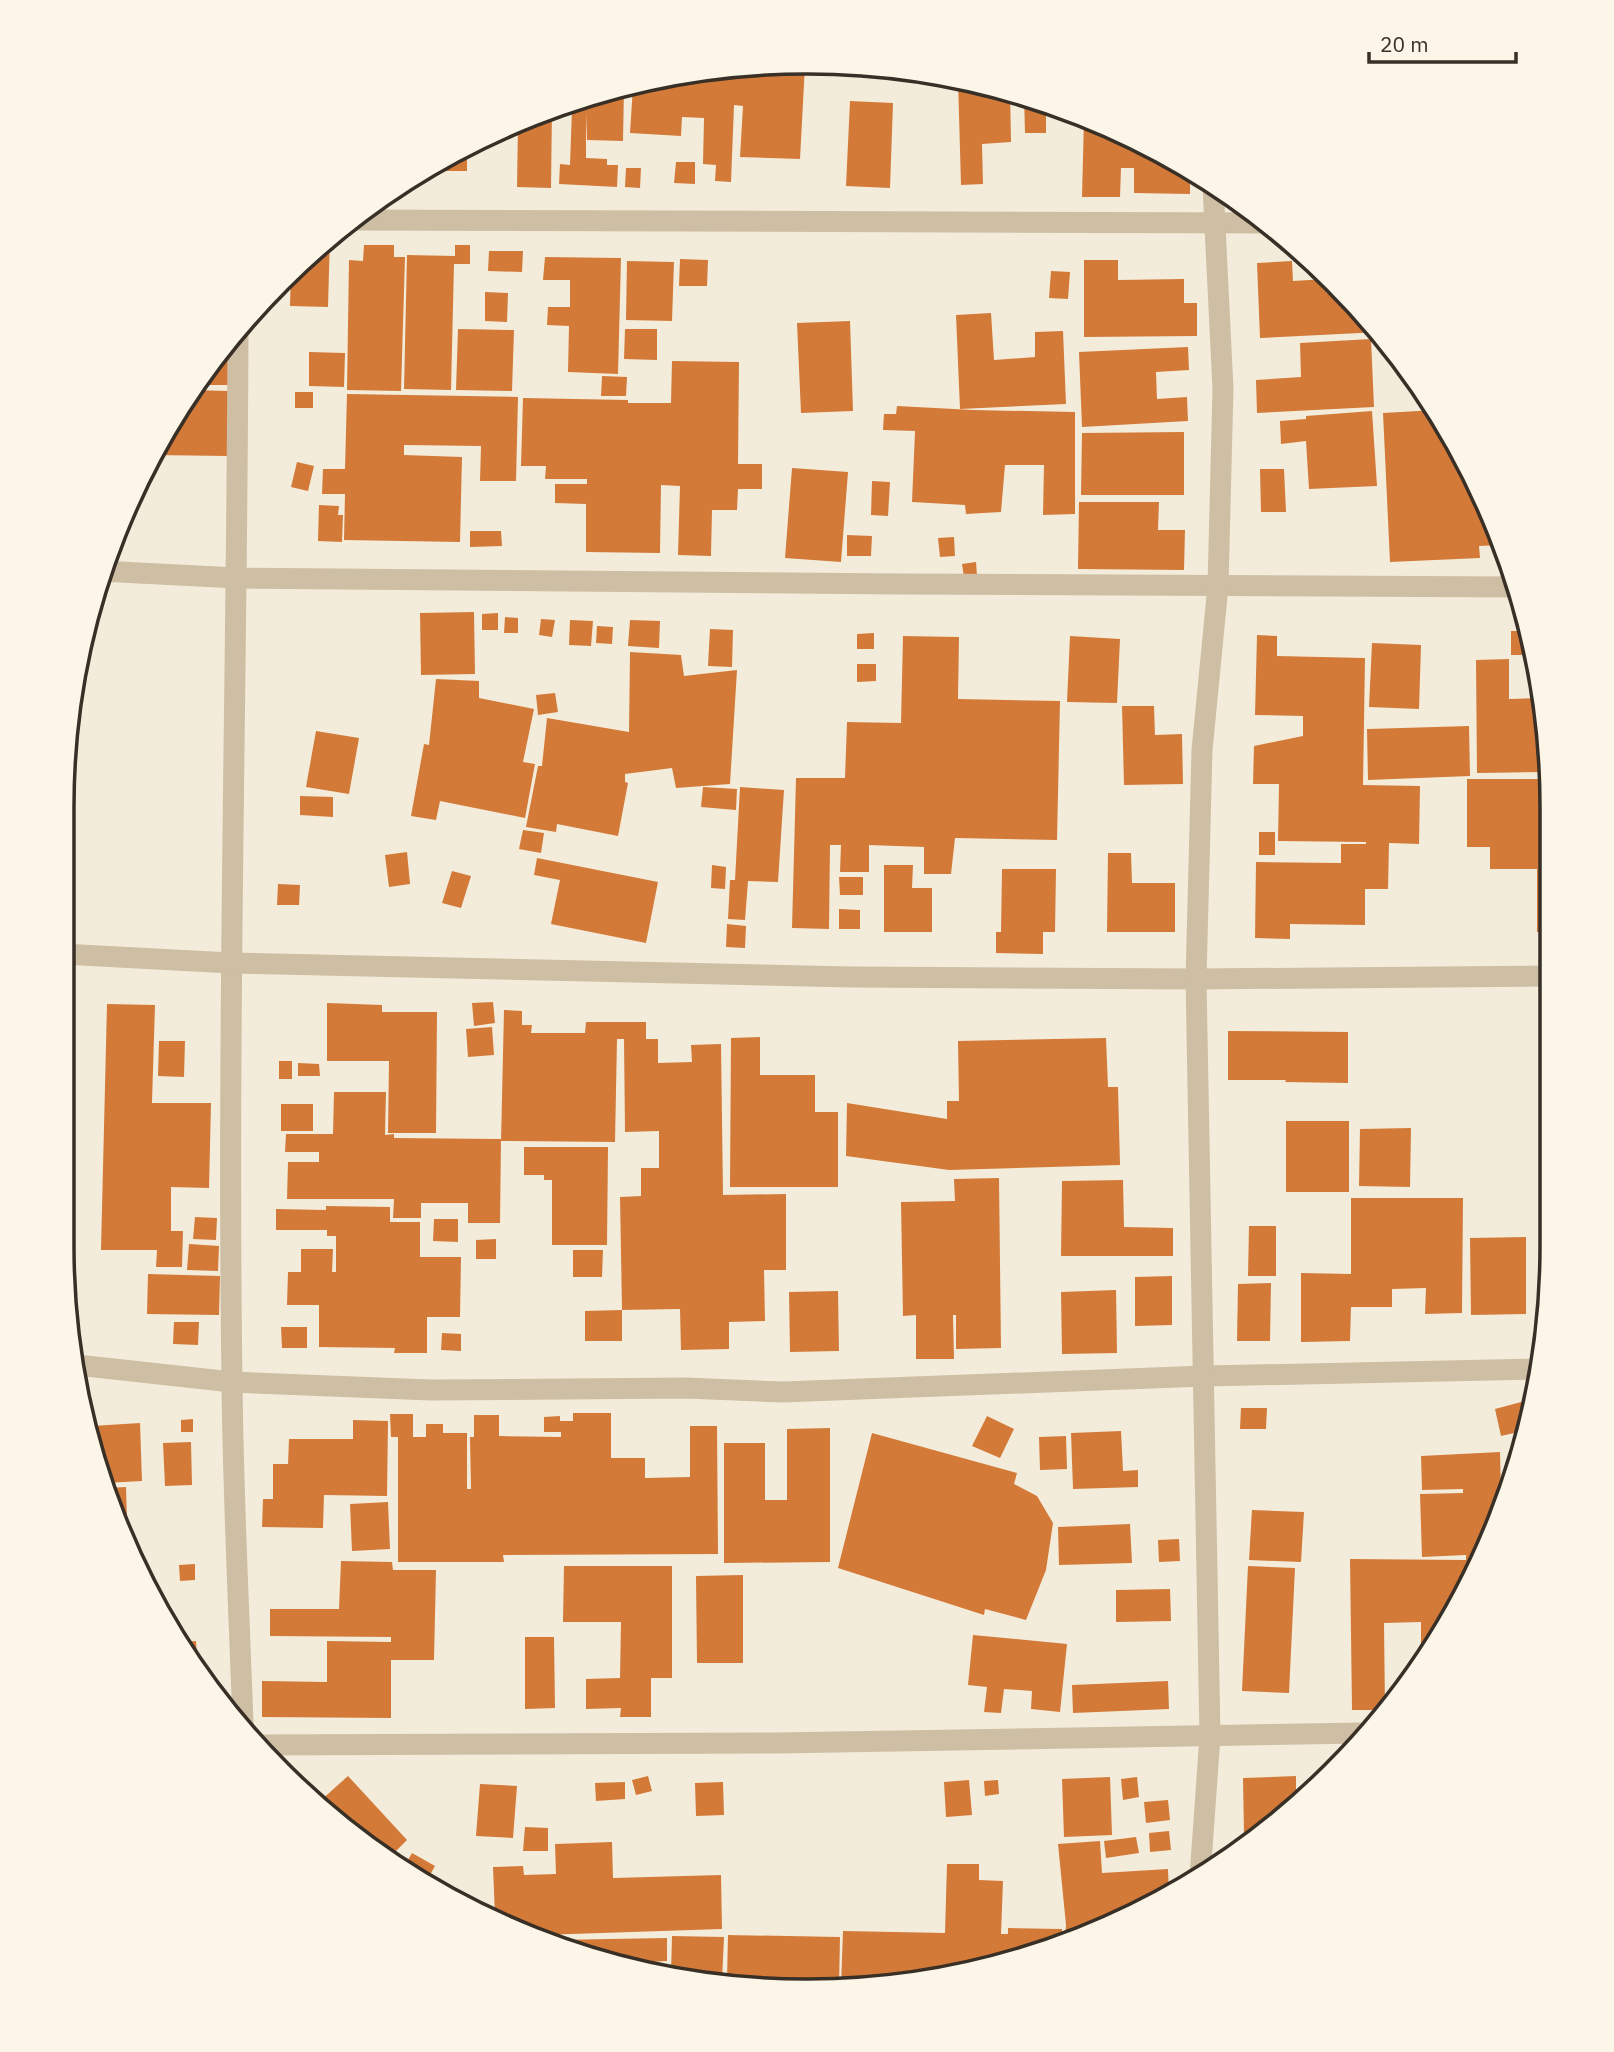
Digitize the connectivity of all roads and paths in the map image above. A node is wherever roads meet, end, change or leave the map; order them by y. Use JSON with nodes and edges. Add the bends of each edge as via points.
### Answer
{"nodes":[{"id":1,"x":1213,"y":196,"type":"edge"},
{"id":2,"x":367,"y":220,"type":"edge"},
{"id":3,"x":1214,"y":223,"type":"junction"},
{"id":4,"x":1251,"y":223,"type":"edge"},
{"id":5,"x":238,"y":345,"type":"edge"},
{"id":6,"x":112,"y":572,"type":"edge"},
{"id":7,"x":237,"y":578,"type":"junction"},
{"id":8,"x":1218,"y":586,"type":"junction"},
{"id":9,"x":1507,"y":587,"type":"edge"},
{"id":10,"x":74,"y":955,"type":"edge"},
{"id":11,"x":231,"y":963,"type":"junction"},
{"id":12,"x":1540,"y":976,"type":"edge"},
{"id":13,"x":1196,"y":979,"type":"junction"},
{"id":14,"x":84,"y":1366,"type":"edge"},
{"id":15,"x":1529,"y":1369,"type":"edge"},
{"id":16,"x":1204,"y":1376,"type":"junction"},
{"id":17,"x":232,"y":1382,"type":"junction"},
{"id":18,"x":243,"y":1713,"type":"edge"},
{"id":19,"x":1354,"y":1733,"type":"edge"},
{"id":20,"x":1210,"y":1736,"type":"junction"},
{"id":21,"x":271,"y":1745,"type":"edge"},
{"id":22,"x":1201,"y":1864,"type":"edge"}],
"edges":[{"from":1,"to":3,"type":"street"},
{"from":2,"to":3,"type":"street"},
{"from":3,"to":4,"type":"street"},
{"from":3,"to":8,"type":"street","via":[[1223,389]]},
{"from":5,"to":7,"type":"street"},
{"from":6,"to":7,"type":"street"},
{"from":7,"to":8,"type":"street"},
{"from":7,"to":11,"type":"street"},
{"from":8,"to":9,"type":"street"},
{"from":8,"to":13,"type":"street","via":[[1202,750]]},
{"from":10,"to":11,"type":"street"},
{"from":11,"to":13,"type":"street","via":[[851,977]]},
{"from":11,"to":17,"type":"street"},
{"from":12,"to":13,"type":"street"},
{"from":13,"to":16,"type":"street"},
{"from":14,"to":17,"type":"street"},
{"from":15,"to":16,"type":"street"},
{"from":16,"to":17,"type":"street","via":[[783,1392],[431,1390]]},
{"from":16,"to":20,"type":"street"},
{"from":17,"to":18,"type":"street"},
{"from":19,"to":20,"type":"street"},
{"from":20,"to":21,"type":"street"},
{"from":20,"to":22,"type":"street"}]}
